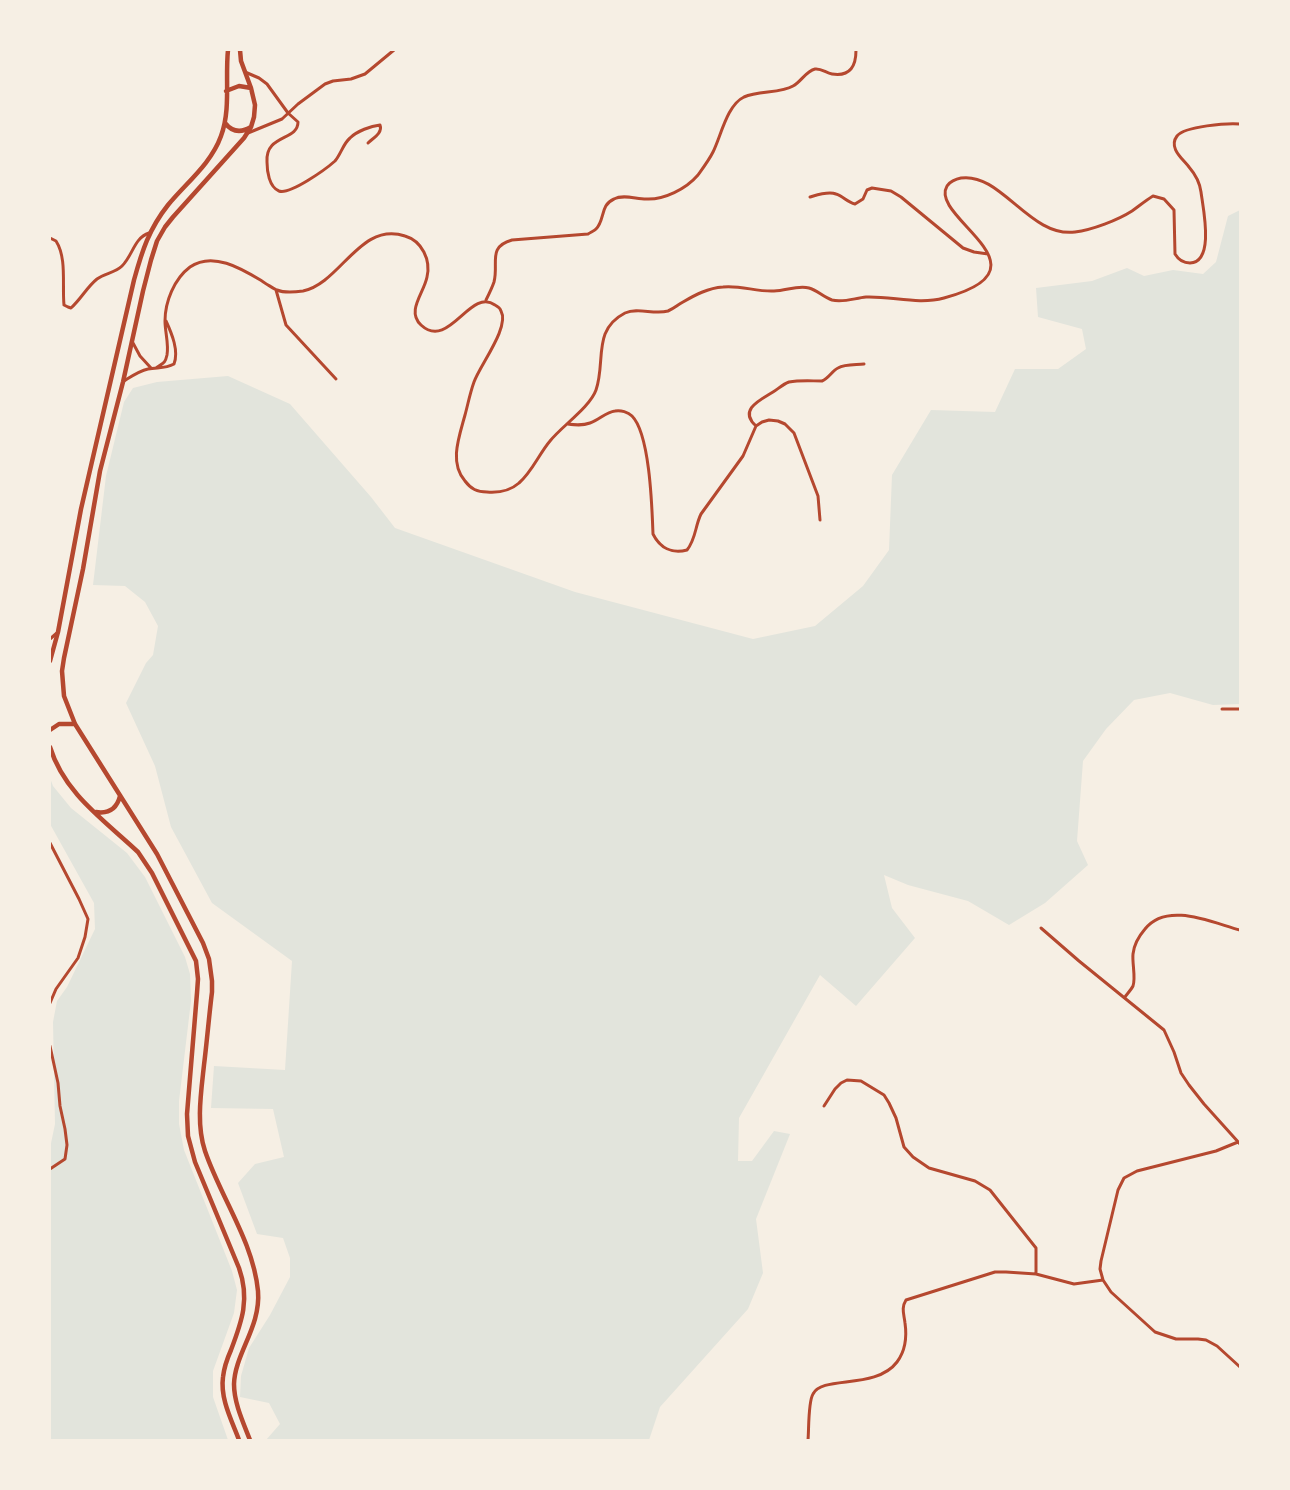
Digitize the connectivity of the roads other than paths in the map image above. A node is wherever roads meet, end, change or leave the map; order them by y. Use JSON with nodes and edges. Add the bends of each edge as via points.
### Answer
{"nodes":[{"id":1,"x":228,"y":50,"type":"edge"},
{"id":2,"x":240,"y":50,"type":"edge"},
{"id":3,"x":394,"y":50,"type":"edge"},
{"id":4,"x":856,"y":50,"type":"edge"},
{"id":5,"x":245,"y":72,"type":"junction"},
{"id":6,"x":251,"y":88,"type":"junction"},
{"id":7,"x":226,"y":91,"type":"junction"},
{"id":8,"x":288,"y":113,"type":"junction"},
{"id":9,"x":225,"y":123,"type":"junction"},
{"id":10,"x":1240,"y":124,"type":"edge"},
{"id":11,"x":249,"y":130,"type":"junction"},
{"id":12,"x":368,"y":143,"type":"dead end"},
{"id":13,"x":810,"y":197,"type":"dead end"},
{"id":14,"x":149,"y":233,"type":"junction"},
{"id":15,"x":50,"y":238,"type":"edge"},
{"id":16,"x":989,"y":254,"type":"junction"},
{"id":17,"x":276,"y":290,"type":"junction"},
{"id":18,"x":486,"y":300,"type":"junction"},
{"id":19,"x":165,"y":320,"type":"junction"},
{"id":20,"x":132,"y":341,"type":"junction"},
{"id":21,"x":864,"y":364,"type":"dead end"},
{"id":22,"x":151,"y":368,"type":"junction"},
{"id":23,"x":156,"y":368,"type":"junction"},
{"id":24,"x":336,"y":379,"type":"dead end"},
{"id":25,"x":123,"y":382,"type":"junction"},
{"id":26,"x":567,"y":424,"type":"junction"},
{"id":27,"x":756,"y":426,"type":"junction"},
{"id":28,"x":820,"y":520,"type":"dead end"},
{"id":29,"x":57,"y":632,"type":"junction"},
{"id":30,"x":50,"y":639,"type":"edge"},
{"id":31,"x":50,"y":661,"type":"edge"},
{"id":32,"x":1240,"y":709,"type":"edge"},
{"id":33,"x":1222,"y":710,"type":"dead end"},
{"id":34,"x":75,"y":724,"type":"junction"},
{"id":35,"x":50,"y":730,"type":"edge"},
{"id":36,"x":50,"y":747,"type":"edge"},
{"id":37,"x":120,"y":796,"type":"junction"},
{"id":38,"x":94,"y":812,"type":"junction"},
{"id":39,"x":50,"y":843,"type":"edge"},
{"id":40,"x":1041,"y":928,"type":"dead end"},
{"id":41,"x":1240,"y":930,"type":"edge"},
{"id":42,"x":1125,"y":997,"type":"junction"},
{"id":43,"x":50,"y":1003,"type":"edge"},
{"id":44,"x":50,"y":1046,"type":"edge"},
{"id":45,"x":824,"y":1106,"type":"dead end"},
{"id":46,"x":1239,"y":1143,"type":"edge"},
{"id":47,"x":50,"y":1169,"type":"edge"},
{"id":48,"x":1036,"y":1274,"type":"junction"},
{"id":49,"x":1103,"y":1280,"type":"junction"},
{"id":50,"x":1240,"y":1367,"type":"edge"},
{"id":51,"x":239,"y":1440,"type":"edge"},
{"id":52,"x":250,"y":1440,"type":"edge"},
{"id":53,"x":808,"y":1440,"type":"edge"}],
"edges":[{"from":1,"to":7,"type":"main road"},
{"from":2,"to":5,"type":"main road"},
{"from":3,"to":8,"type":"street","via":[[365,74],[325,84]]},
{"from":4,"to":18,"type":"street","via":[[854,66],[846,72],[831,74],[815,69],[788,88],[742,98],[727,117],[712,153],[687,185],[659,199],[613,199],[607,203],[596,229],[588,234],[522,239],[498,246],[495,279]]},
{"from":5,"to":6,"type":"main road"},
{"from":5,"to":8,"type":"street","via":[[267,84]]},
{"from":6,"to":7,"type":"main road","via":[[238,86]]},
{"from":6,"to":11,"type":"main road","via":[[255,105]]},
{"from":7,"to":9,"type":"main road"},
{"from":8,"to":11,"type":"street","via":[[282,119]]},
{"from":8,"to":12,"type":"street","via":[[297,120],[297,129],[278,140],[267,155],[269,178],[279,191],[296,187],[318,174],[336,159],[351,136],[380,125],[380,132]]},
{"from":9,"to":11,"type":"main road","via":[[237,131]]},
{"from":9,"to":14,"type":"main road","via":[[214,151]]},
{"from":10,"to":16,"type":"street","via":[[1213,124],[1184,132],[1174,144],[1200,186],[1205,229],[1201,259],[1186,262],[1178,258],[1174,210],[1153,196],[1116,219],[1072,233],[1057,231],[1033,219],[992,186],[963,177],[950,182],[945,197],[960,222]]},
{"from":11,"to":20,"type":"main road","via":[[157,241]]},
{"from":13,"to":16,"type":"street","via":[[837,194],[855,204],[872,188],[891,191],[963,248]]},
{"from":14,"to":15,"type":"street","via":[[138,240],[123,266],[97,279],[71,308],[64,305],[59,246]]},
{"from":14,"to":29,"type":"main road","via":[[134,280],[85,490]]},
{"from":16,"to":26,"type":"street","via":[[991,267],[979,284],[940,300],[865,297],[833,301],[801,287],[770,292],[722,287],[705,290],[667,311],[632,310],[611,323],[604,333],[594,395]]},
{"from":17,"to":18,"type":"street","via":[[315,286],[358,248],[382,234],[392,234],[408,236],[425,253],[428,276],[414,313],[425,329],[446,328]]},
{"from":17,"to":19,"type":"street","via":[[226,263],[200,262],[179,280],[169,299]]},
{"from":17,"to":24,"type":"street","via":[[286,325]]},
{"from":18,"to":26,"type":"street","via":[[499,308],[502,326],[472,389],[456,456],[461,477],[475,490],[504,492],[523,480],[549,441]]},
{"from":19,"to":23,"type":"street","via":[[167,356]]},
{"from":19,"to":23,"type":"street","via":[[172,333],[176,361],[171,366]]},
{"from":20,"to":22,"type":"street"},
{"from":20,"to":25,"type":"main road"},
{"from":21,"to":27,"type":"street","via":[[841,366],[822,381],[785,383],[752,406],[750,417]]},
{"from":22,"to":23,"type":"street"},
{"from":22,"to":25,"type":"street"},
{"from":25,"to":34,"type":"main road","via":[[100,471],[62,671],[66,704]]},
{"from":26,"to":27,"type":"street","via":[[592,422],[615,411],[632,416],[640,428],[648,462],[653,534],[673,552],[687,550],[692,544],[701,514],[743,456]]},
{"from":27,"to":28,"type":"street","via":[[778,421],[794,433],[818,496]]},
{"from":29,"to":30,"type":"street"},
{"from":29,"to":31,"type":"main road"},
{"from":32,"to":33,"type":"street"},
{"from":34,"to":35,"type":"main road","via":[[59,724]]},
{"from":34,"to":37,"type":"main road"},
{"from":36,"to":38,"type":"main road","via":[[56,765],[76,796]]},
{"from":37,"to":38,"type":"main road","via":[[111,810]]},
{"from":37,"to":52,"type":"main road","via":[[157,854],[209,959],[212,992],[201,1136],[244,1242],[258,1294],[255,1318],[234,1381],[238,1408]]},
{"from":38,"to":51,"type":"main road","via":[[145,862],[196,961],[198,980],[187,1126],[195,1162],[244,1286],[242,1319],[222,1384]]},
{"from":39,"to":43,"type":"street","via":[[87,919],[78,958]]},
{"from":40,"to":42,"type":"street"},
{"from":41,"to":42,"type":"street","via":[[1184,915],[1157,919],[1136,943],[1134,985]]},
{"from":42,"to":46,"type":"street","via":[[1164,1030],[1181,1073]]},
{"from":44,"to":47,"type":"street","via":[[67,1145],[65,1158]]},
{"from":45,"to":48,"type":"street","via":[[835,1089],[847,1080],[861,1081],[884,1095],[904,1147],[913,1157],[929,1168],[975,1181],[990,1190],[1036,1248]]},
{"from":46,"to":49,"type":"street","via":[[1124,1178],[1101,1260]]},
{"from":48,"to":49,"type":"street","via":[[1074,1284]]},
{"from":48,"to":53,"type":"street","via":[[994,1272],[906,1300],[905,1350],[897,1363],[877,1377],[828,1384],[813,1392]]},
{"from":49,"to":50,"type":"street","via":[[1155,1332],[1176,1339],[1206,1340]]}]}
